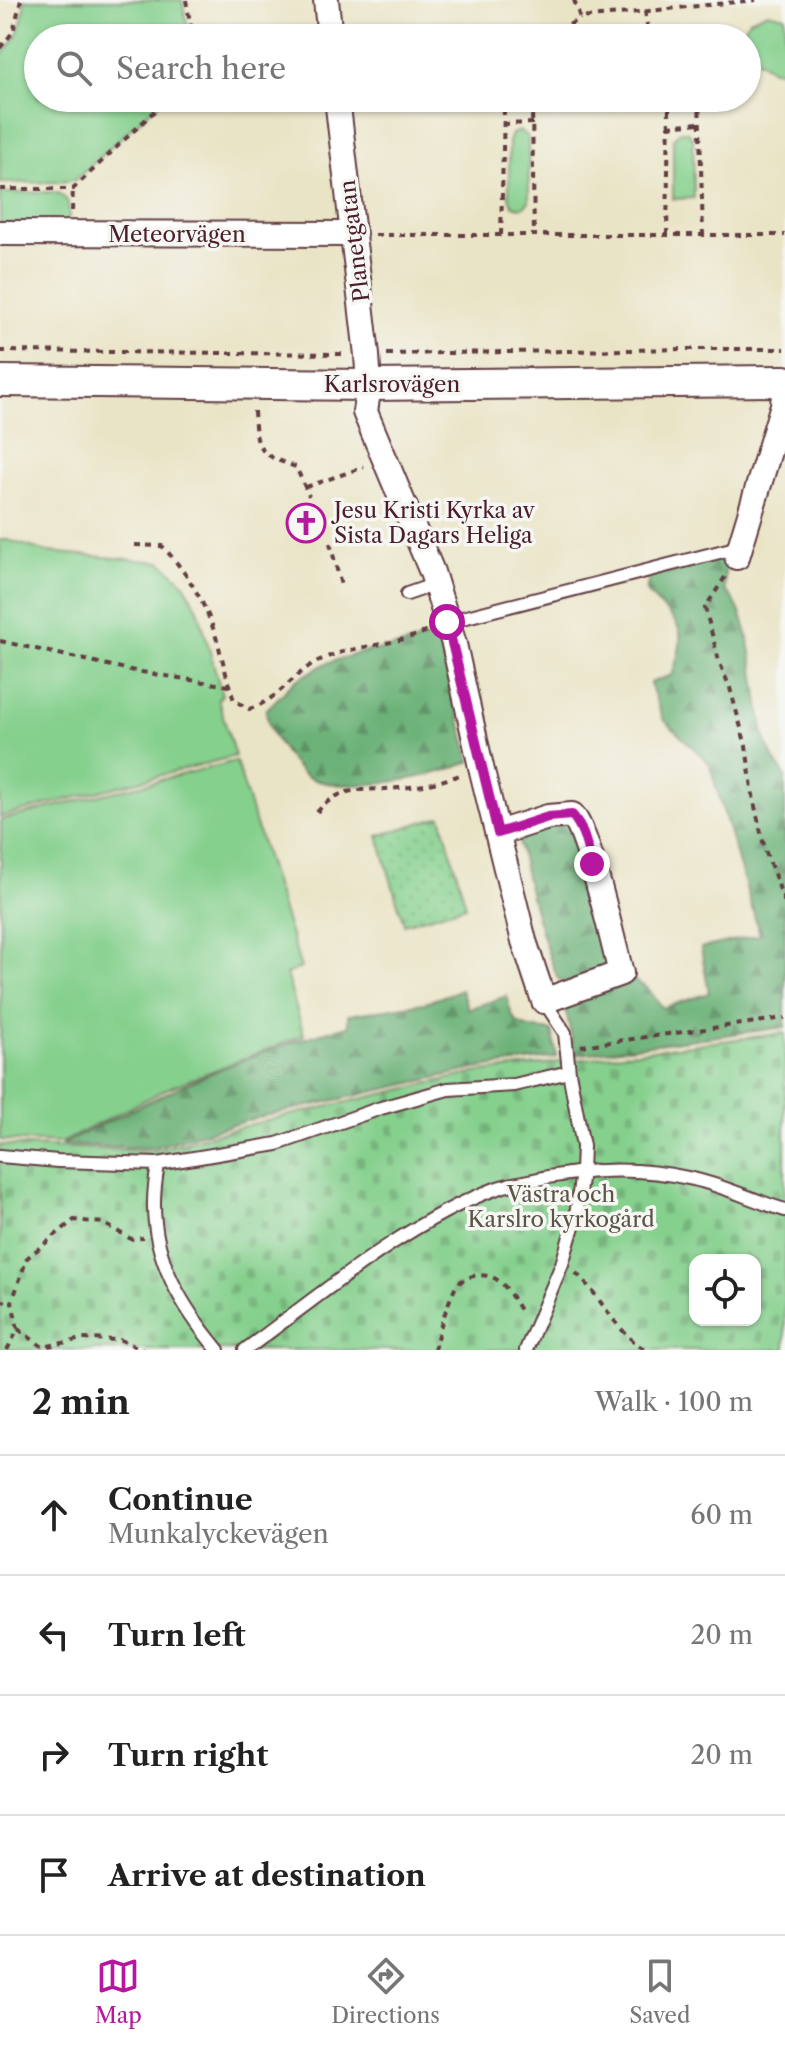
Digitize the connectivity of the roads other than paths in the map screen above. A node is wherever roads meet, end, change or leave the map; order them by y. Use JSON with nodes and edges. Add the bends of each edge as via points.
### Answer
{"nodes":[{"id":1,"x":326,"y":0,"type":"edge"},
{"id":2,"x":329,"y":24,"type":"edge"},
{"id":3,"x":339,"y":112,"type":"edge"},
{"id":4,"x":0,"y":233,"type":"edge"},
{"id":5,"x":354,"y":234,"type":"junction"},
{"id":6,"x":0,"y":381,"type":"edge"},
{"id":7,"x":785,"y":382,"type":"edge"},
{"id":8,"x":369,"y":385,"type":"junction"},
{"id":9,"x":738,"y":552,"type":"joint"},
{"id":10,"x":436,"y":584,"type":"junction"},
{"id":11,"x":407,"y":594,"type":"dead end"},
{"id":12,"x":447,"y":622,"type":"junction"},
{"id":13,"x":498,"y":833,"type":"junction"},
{"id":14,"x":544,"y":1001,"type":"junction"},
{"id":15,"x":569,"y":1072,"type":"junction"},
{"id":16,"x":0,"y":1156,"type":"edge"},
{"id":17,"x":158,"y":1164,"type":"junction"},
{"id":18,"x":582,"y":1171,"type":"junction"},
{"id":19,"x":785,"y":1210,"type":"edge"},
{"id":20,"x":218,"y":1350,"type":"edge"},
{"id":21,"x":245,"y":1350,"type":"edge"},
{"id":22,"x":526,"y":1350,"type":"edge"}],
"edges":[{"from":1,"to":2,"type":"street"},
{"from":3,"to":5,"type":"street","name":"Planetgatan"},
{"from":4,"to":5,"type":"street","name":"Meteorvägen"},
{"from":5,"to":8,"type":"street","name":"Planetgatan"},
{"from":6,"to":8,"type":"street","name":"Karlsrovägen"},
{"from":7,"to":8,"type":"street","name":"Karlsrovägen"},
{"from":7,"to":9,"type":"street","via":[[783,405]]},
{"from":8,"to":10,"type":"street","name":"Planetgatan","via":[[365,412]]},
{"from":9,"to":12,"type":"lane"},
{"from":10,"to":11,"type":"lane"},
{"from":10,"to":12,"type":"street","name":"Planetgatan"},
{"from":12,"to":13,"type":"street","name":"Planetgatan"},
{"from":13,"to":14,"type":"street","name":"Planetgatan"},
{"from":13,"to":14,"type":"street","via":[[572,815],[596,878],[621,973]]},
{"from":14,"to":15,"type":"lane","via":[[565,1033]]},
{"from":15,"to":17,"type":"lane","via":[[514,1085],[448,1089],[277,1144]]},
{"from":15,"to":18,"type":"lane","via":[[583,1146]]},
{"from":16,"to":17,"type":"lane"},
{"from":17,"to":20,"type":"lane","via":[[154,1217],[161,1254],[191,1318]]},
{"from":18,"to":19,"type":"lane","via":[[691,1179]]},
{"from":18,"to":21,"type":"lane","via":[[497,1188],[444,1211]]},
{"from":18,"to":22,"type":"lane","via":[[562,1264]]}]}
